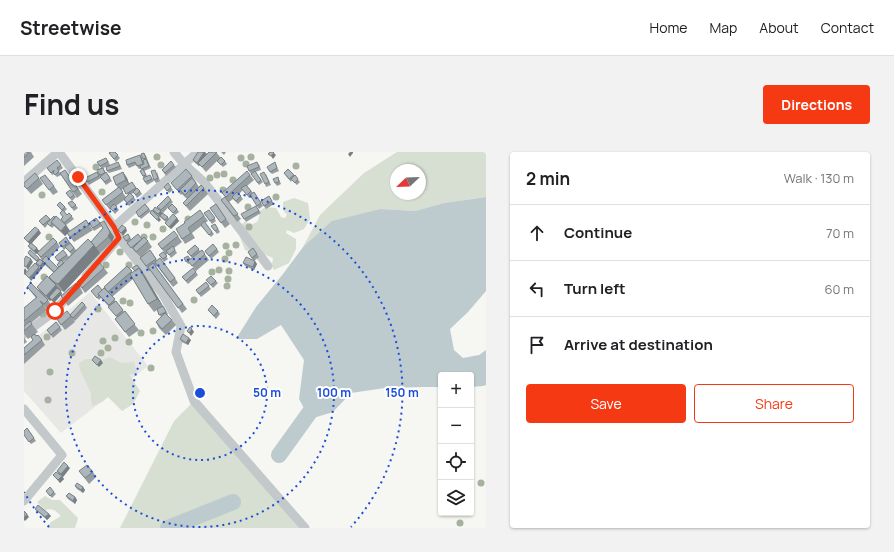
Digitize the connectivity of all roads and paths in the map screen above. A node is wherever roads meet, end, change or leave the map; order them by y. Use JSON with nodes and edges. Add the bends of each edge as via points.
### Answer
{"nodes":[{"id":1,"x":59,"y":152,"type":"edge"},
{"id":2,"x":174,"y":152,"type":"edge"},
{"id":3,"x":198,"y":152,"type":"edge"},
{"id":4,"x":184,"y":164,"type":"junction"},
{"id":5,"x":24,"y":182,"type":"edge"},
{"id":6,"x":114,"y":227,"type":"junction"},
{"id":7,"x":119,"y":238,"type":"junction"},
{"id":8,"x":268,"y":266,"type":"dead end"},
{"id":9,"x":24,"y":334,"type":"edge"},
{"id":10,"x":24,"y":409,"type":"edge"},
{"id":11,"x":24,"y":501,"type":"edge"},
{"id":12,"x":305,"y":528,"type":"edge"}],
"edges":[{"from":1,"to":5,"type":"street"},
{"from":1,"to":6,"type":"street"},
{"from":2,"to":4,"type":"street"},
{"from":3,"to":4,"type":"street"},
{"from":4,"to":6,"type":"street"},
{"from":4,"to":8,"type":"street","via":[[204,182]]},
{"from":6,"to":7,"type":"street"},
{"from":7,"to":9,"type":"street","via":[[55,311]]},
{"from":7,"to":12,"type":"street","via":[[162,292],[181,326],[176,352],[194,401]]},
{"from":10,"to":11,"type":"street","via":[[62,455]]}]}
